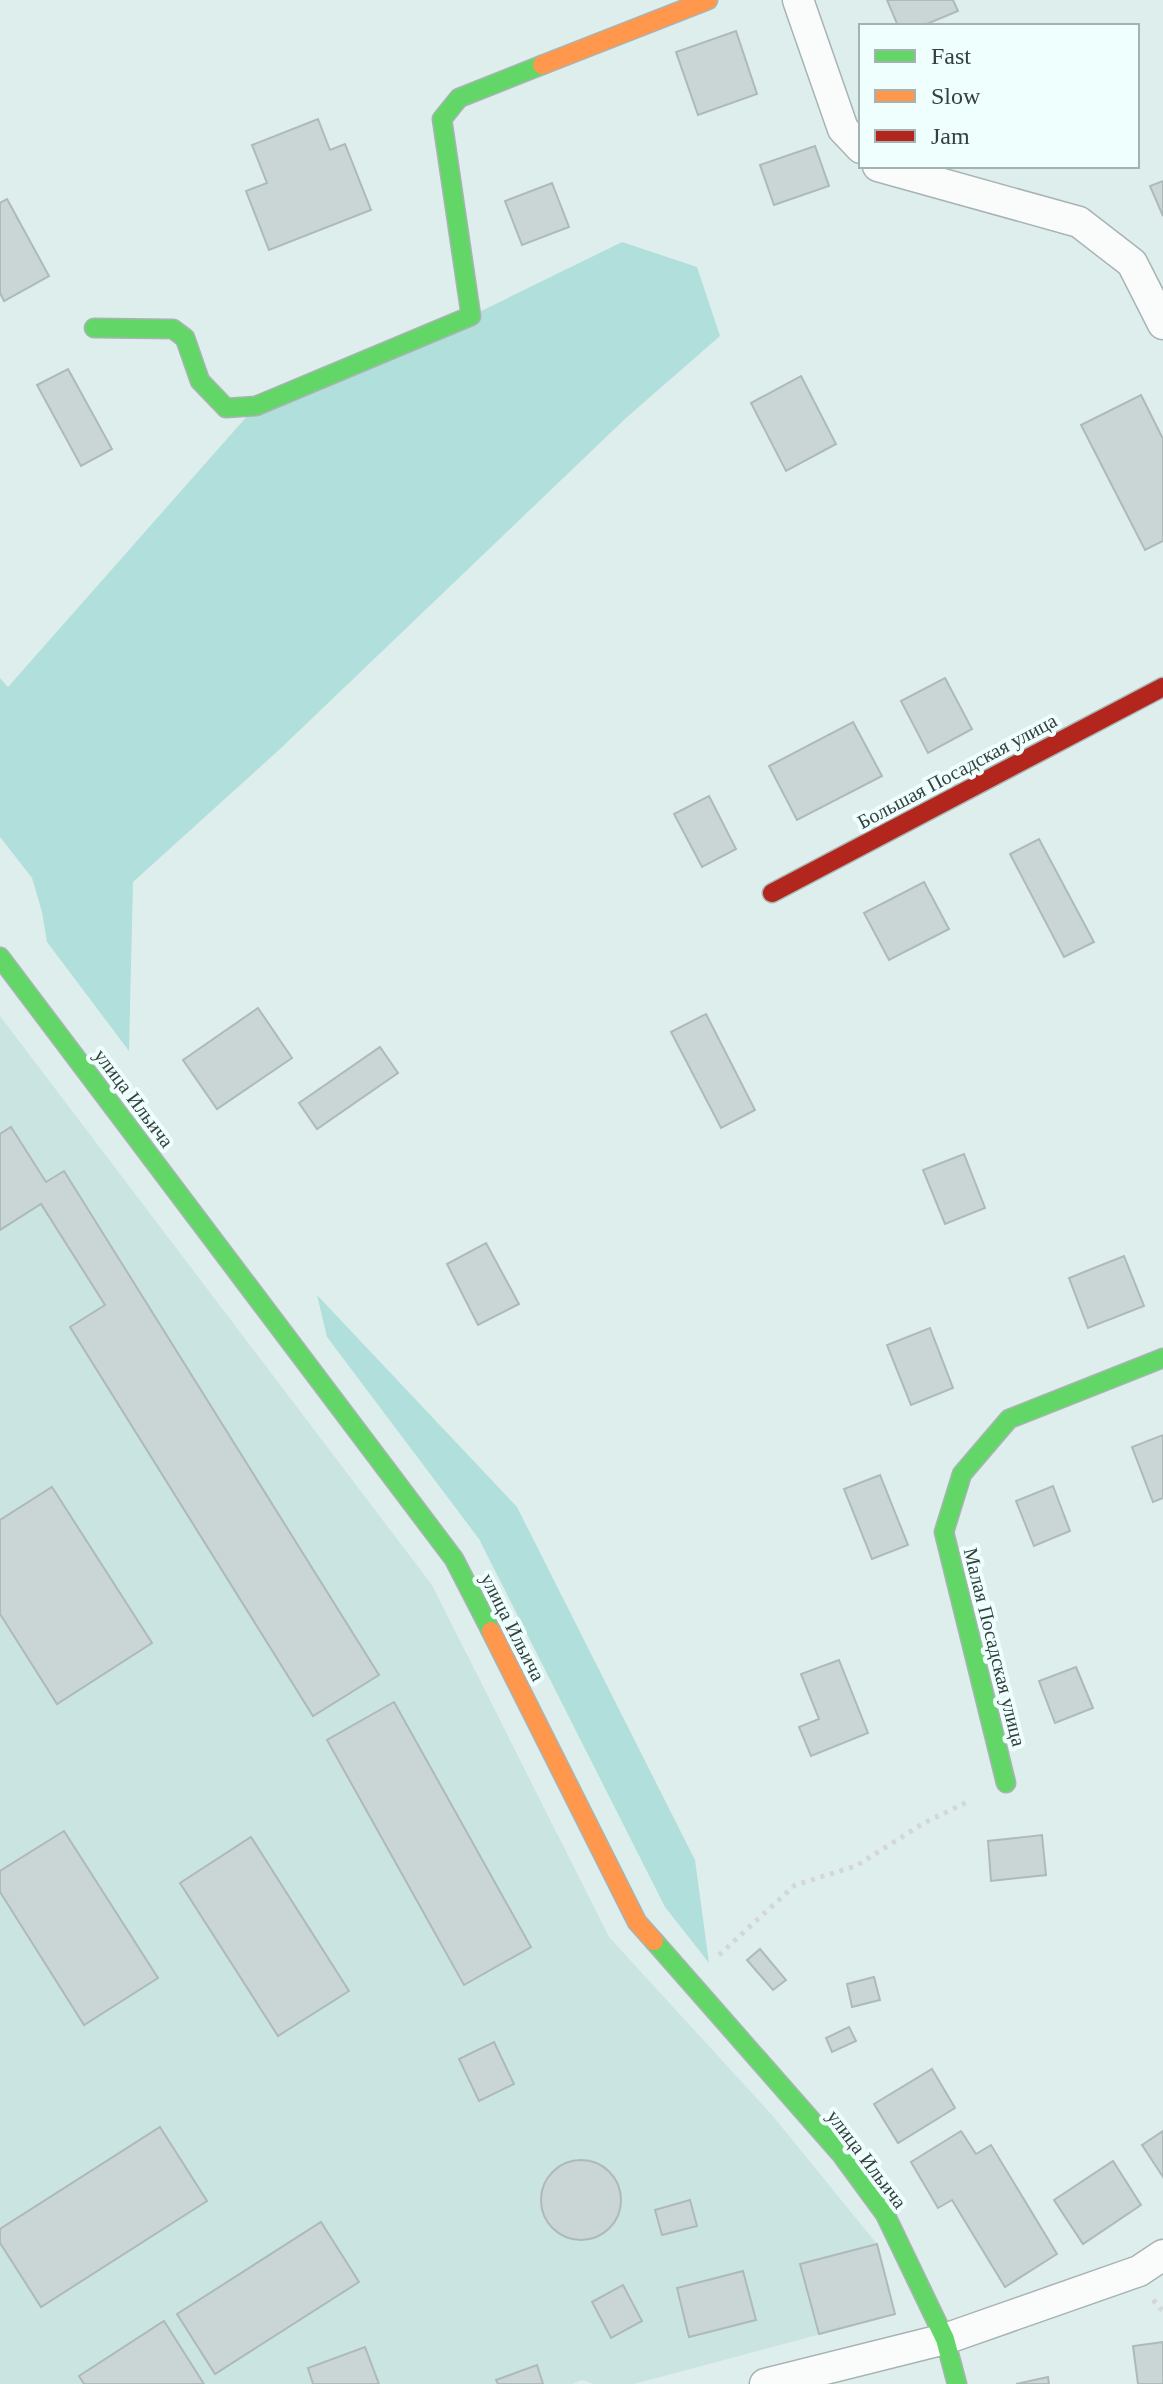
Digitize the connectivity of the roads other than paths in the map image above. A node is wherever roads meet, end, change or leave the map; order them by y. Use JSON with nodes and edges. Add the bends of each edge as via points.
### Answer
{"nodes":[{"id":1,"x":708,"y":0,"type":"edge"},
{"id":2,"x":798,"y":0,"type":"edge"},
{"id":3,"x":859,"y":146,"type":"edge"},
{"id":4,"x":885,"y":168,"type":"edge"},
{"id":5,"x":1163,"y":324,"type":"edge"},
{"id":6,"x":94,"y":328,"type":"dead end"},
{"id":7,"x":1163,"y":687,"type":"edge"},
{"id":8,"x":772,"y":893,"type":"dead end"},
{"id":9,"x":0,"y":957,"type":"edge"},
{"id":10,"x":1163,"y":1358,"type":"edge"},
{"id":11,"x":1006,"y":1783,"type":"road end"},
{"id":12,"x":1163,"y":2255,"type":"edge"},
{"id":13,"x":945,"y":2339,"type":"junction"},
{"id":14,"x":765,"y":2384,"type":"edge"},
{"id":15,"x":957,"y":2384,"type":"edge"}],
"edges":[{"from":1,"to":6,"type":"street","via":[[459,98],[442,119],[471,316],[256,406],[226,408],[200,381],[185,338],[173,329]]},
{"from":2,"to":3,"type":"street","via":[[843,129]]},
{"from":4,"to":5,"type":"street","via":[[1079,222],[1132,263]]},
{"from":7,"to":8,"type":"street","name":"Большая Посадская улица"},
{"from":9,"to":13,"type":"street","name":"улица Ильича","via":[[454,1559],[637,1922],[841,2154],[885,2214]]},
{"from":10,"to":11,"type":"street","name":"Малая Посадская улица","via":[[1009,1419],[962,1474],[944,1532]]},
{"from":12,"to":13,"type":"street","via":[[1139,2271]]},
{"from":13,"to":14,"type":"street"},
{"from":13,"to":15,"type":"street","name":"улица Ильича"}]}
